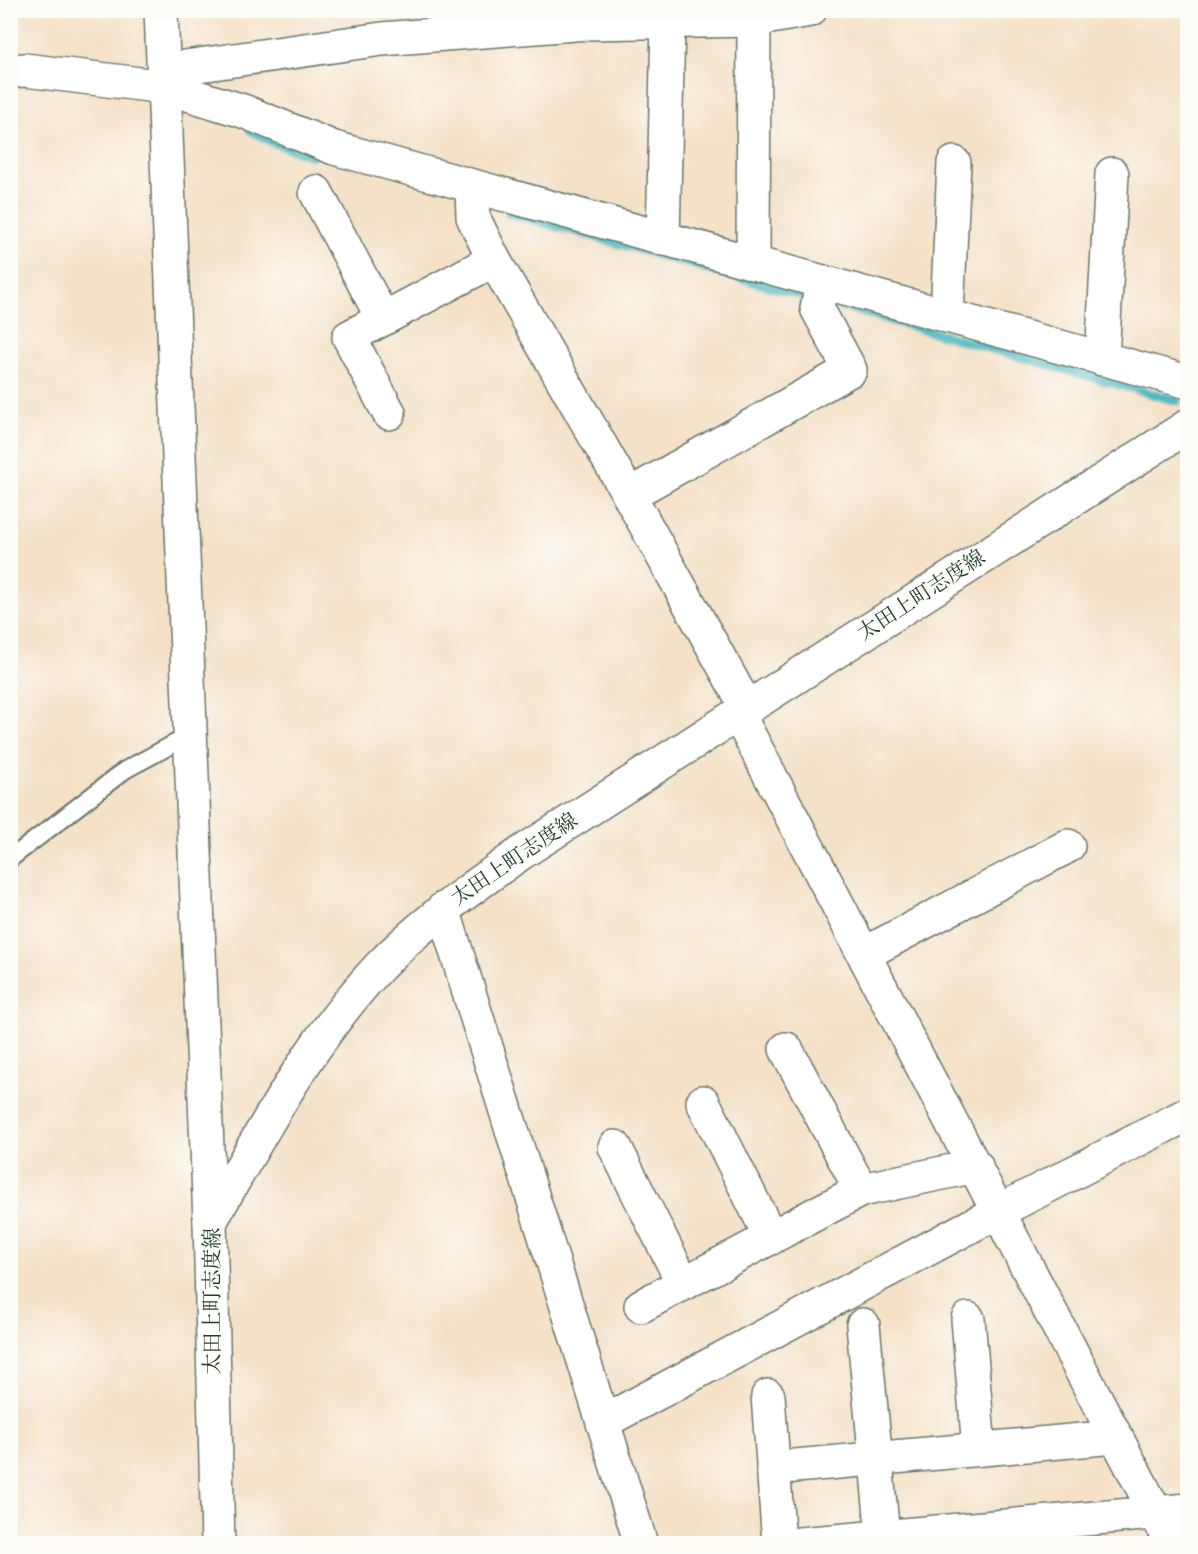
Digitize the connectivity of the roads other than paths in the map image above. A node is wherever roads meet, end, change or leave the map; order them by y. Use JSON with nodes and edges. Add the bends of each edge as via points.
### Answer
{"nodes":[{"id":1,"x":161,"y":10,"type":"edge"},
{"id":2,"x":810,"y":10,"type":"edge"},
{"id":3,"x":754,"y":20,"type":"junction"},
{"id":4,"x":668,"y":23,"type":"junction"},
{"id":5,"x":10,"y":71,"type":"edge"},
{"id":6,"x":164,"y":79,"type":"junction"},
{"id":7,"x":954,"y":164,"type":"dead end"},
{"id":8,"x":1112,"y":174,"type":"dead end"},
{"id":9,"x":316,"y":192,"type":"dead end"},
{"id":10,"x":472,"y":201,"type":"junction"},
{"id":11,"x":663,"y":238,"type":"junction"},
{"id":12,"x":494,"y":260,"type":"junction"},
{"id":13,"x":753,"y":263,"type":"junction"},
{"id":14,"x":819,"y":295,"type":"junction"},
{"id":15,"x":947,"y":316,"type":"junction"},
{"id":16,"x":383,"y":319,"type":"junction"},
{"id":17,"x":1102,"y":358,"type":"junction"},
{"id":18,"x":1188,"y":382,"type":"edge"},
{"id":19,"x":389,"y":412,"type":"dead end"},
{"id":20,"x":1188,"y":426,"type":"edge"},
{"id":21,"x":629,"y":495,"type":"junction"},
{"id":22,"x":743,"y":711,"type":"junction"},
{"id":23,"x":190,"y":735,"type":"junction"},
{"id":24,"x":1068,"y":846,"type":"dead end"},
{"id":25,"x":10,"y":859,"type":"edge"},
{"id":26,"x":443,"y":909,"type":"junction"},
{"id":27,"x":866,"y":953,"type":"junction"},
{"id":28,"x":786,"y":1049,"type":"dead end"},
{"id":29,"x":703,"y":1102,"type":"dead end"},
{"id":30,"x":1188,"y":1114,"type":"edge"},
{"id":31,"x":615,"y":1147,"type":"dead end"},
{"id":32,"x":976,"y":1166,"type":"junction"},
{"id":33,"x":861,"y":1190,"type":"junction"},
{"id":34,"x":999,"y":1211,"type":"junction"},
{"id":35,"x":210,"y":1222,"type":"junction"},
{"id":36,"x":771,"y":1238,"type":"junction"},
{"id":37,"x":683,"y":1283,"type":"junction"},
{"id":38,"x":641,"y":1306,"type":"dead end"},
{"id":39,"x":968,"y":1319,"type":"dead end"},
{"id":40,"x":863,"y":1325,"type":"dead end"},
{"id":41,"x":768,"y":1396,"type":"dead end"},
{"id":42,"x":603,"y":1422,"type":"junction"},
{"id":43,"x":1115,"y":1437,"type":"junction"},
{"id":44,"x":979,"y":1449,"type":"junction"},
{"id":45,"x":874,"y":1459,"type":"junction"},
{"id":46,"x":773,"y":1468,"type":"junction"},
{"id":47,"x":1172,"y":1511,"type":"edge"},
{"id":48,"x":883,"y":1536,"type":"junction"},
{"id":49,"x":218,"y":1544,"type":"edge"},
{"id":50,"x":641,"y":1544,"type":"edge"},
{"id":51,"x":779,"y":1544,"type":"edge"},
{"id":52,"x":799,"y":1544,"type":"edge"},
{"id":53,"x":1172,"y":1544,"type":"edge"}],
"edges":[{"from":1,"to":6,"type":"street"},
{"from":2,"to":3,"type":"street"},
{"from":3,"to":4,"type":"street"},
{"from":3,"to":13,"type":"street"},
{"from":4,"to":6,"type":"street","via":[[588,22],[382,39]]},
{"from":4,"to":11,"type":"street"},
{"from":5,"to":6,"type":"street"},
{"from":6,"to":10,"type":"street"},
{"from":6,"to":23,"type":"street"},
{"from":7,"to":15,"type":"street"},
{"from":8,"to":17,"type":"street"},
{"from":9,"to":16,"type":"street"},
{"from":10,"to":11,"type":"street"},
{"from":10,"to":12,"type":"street"},
{"from":11,"to":13,"type":"street"},
{"from":12,"to":16,"type":"street"},
{"from":12,"to":21,"type":"street"},
{"from":13,"to":14,"type":"street"},
{"from":14,"to":15,"type":"street"},
{"from":14,"to":21,"type":"street","via":[[850,370]]},
{"from":15,"to":17,"type":"street"},
{"from":16,"to":19,"type":"street","via":[[349,337]]},
{"from":17,"to":18,"type":"street"},
{"from":20,"to":22,"type":"street","name":"太田上町志度線"},
{"from":21,"to":22,"type":"street"},
{"from":22,"to":26,"type":"street","name":"太田上町志度線","via":[[521,853]]},
{"from":22,"to":27,"type":"street"},
{"from":23,"to":25,"type":"lane","via":[[125,770]]},
{"from":23,"to":35,"type":"street"},
{"from":24,"to":27,"type":"street"},
{"from":26,"to":35,"type":"street","name":"太田上町志度線","via":[[379,967],[322,1036]]},
{"from":26,"to":42,"type":"street"},
{"from":27,"to":32,"type":"street"},
{"from":28,"to":33,"type":"street"},
{"from":29,"to":36,"type":"street"},
{"from":30,"to":34,"type":"street"},
{"from":31,"to":37,"type":"street"},
{"from":32,"to":33,"type":"street"},
{"from":32,"to":34,"type":"street"},
{"from":33,"to":36,"type":"street"},
{"from":34,"to":42,"type":"street"},
{"from":34,"to":43,"type":"street"},
{"from":35,"to":49,"type":"street","name":"太田上町志度線"},
{"from":36,"to":37,"type":"street"},
{"from":37,"to":38,"type":"street"},
{"from":39,"to":44,"type":"street"},
{"from":40,"to":45,"type":"street"},
{"from":41,"to":46,"type":"street"},
{"from":42,"to":50,"type":"street"},
{"from":43,"to":44,"type":"street"},
{"from":43,"to":47,"type":"street"},
{"from":44,"to":45,"type":"street"},
{"from":45,"to":46,"type":"street"},
{"from":45,"to":48,"type":"street"},
{"from":46,"to":51,"type":"street"},
{"from":47,"to":48,"type":"street"},
{"from":47,"to":53,"type":"street"},
{"from":48,"to":52,"type":"street"}]}
